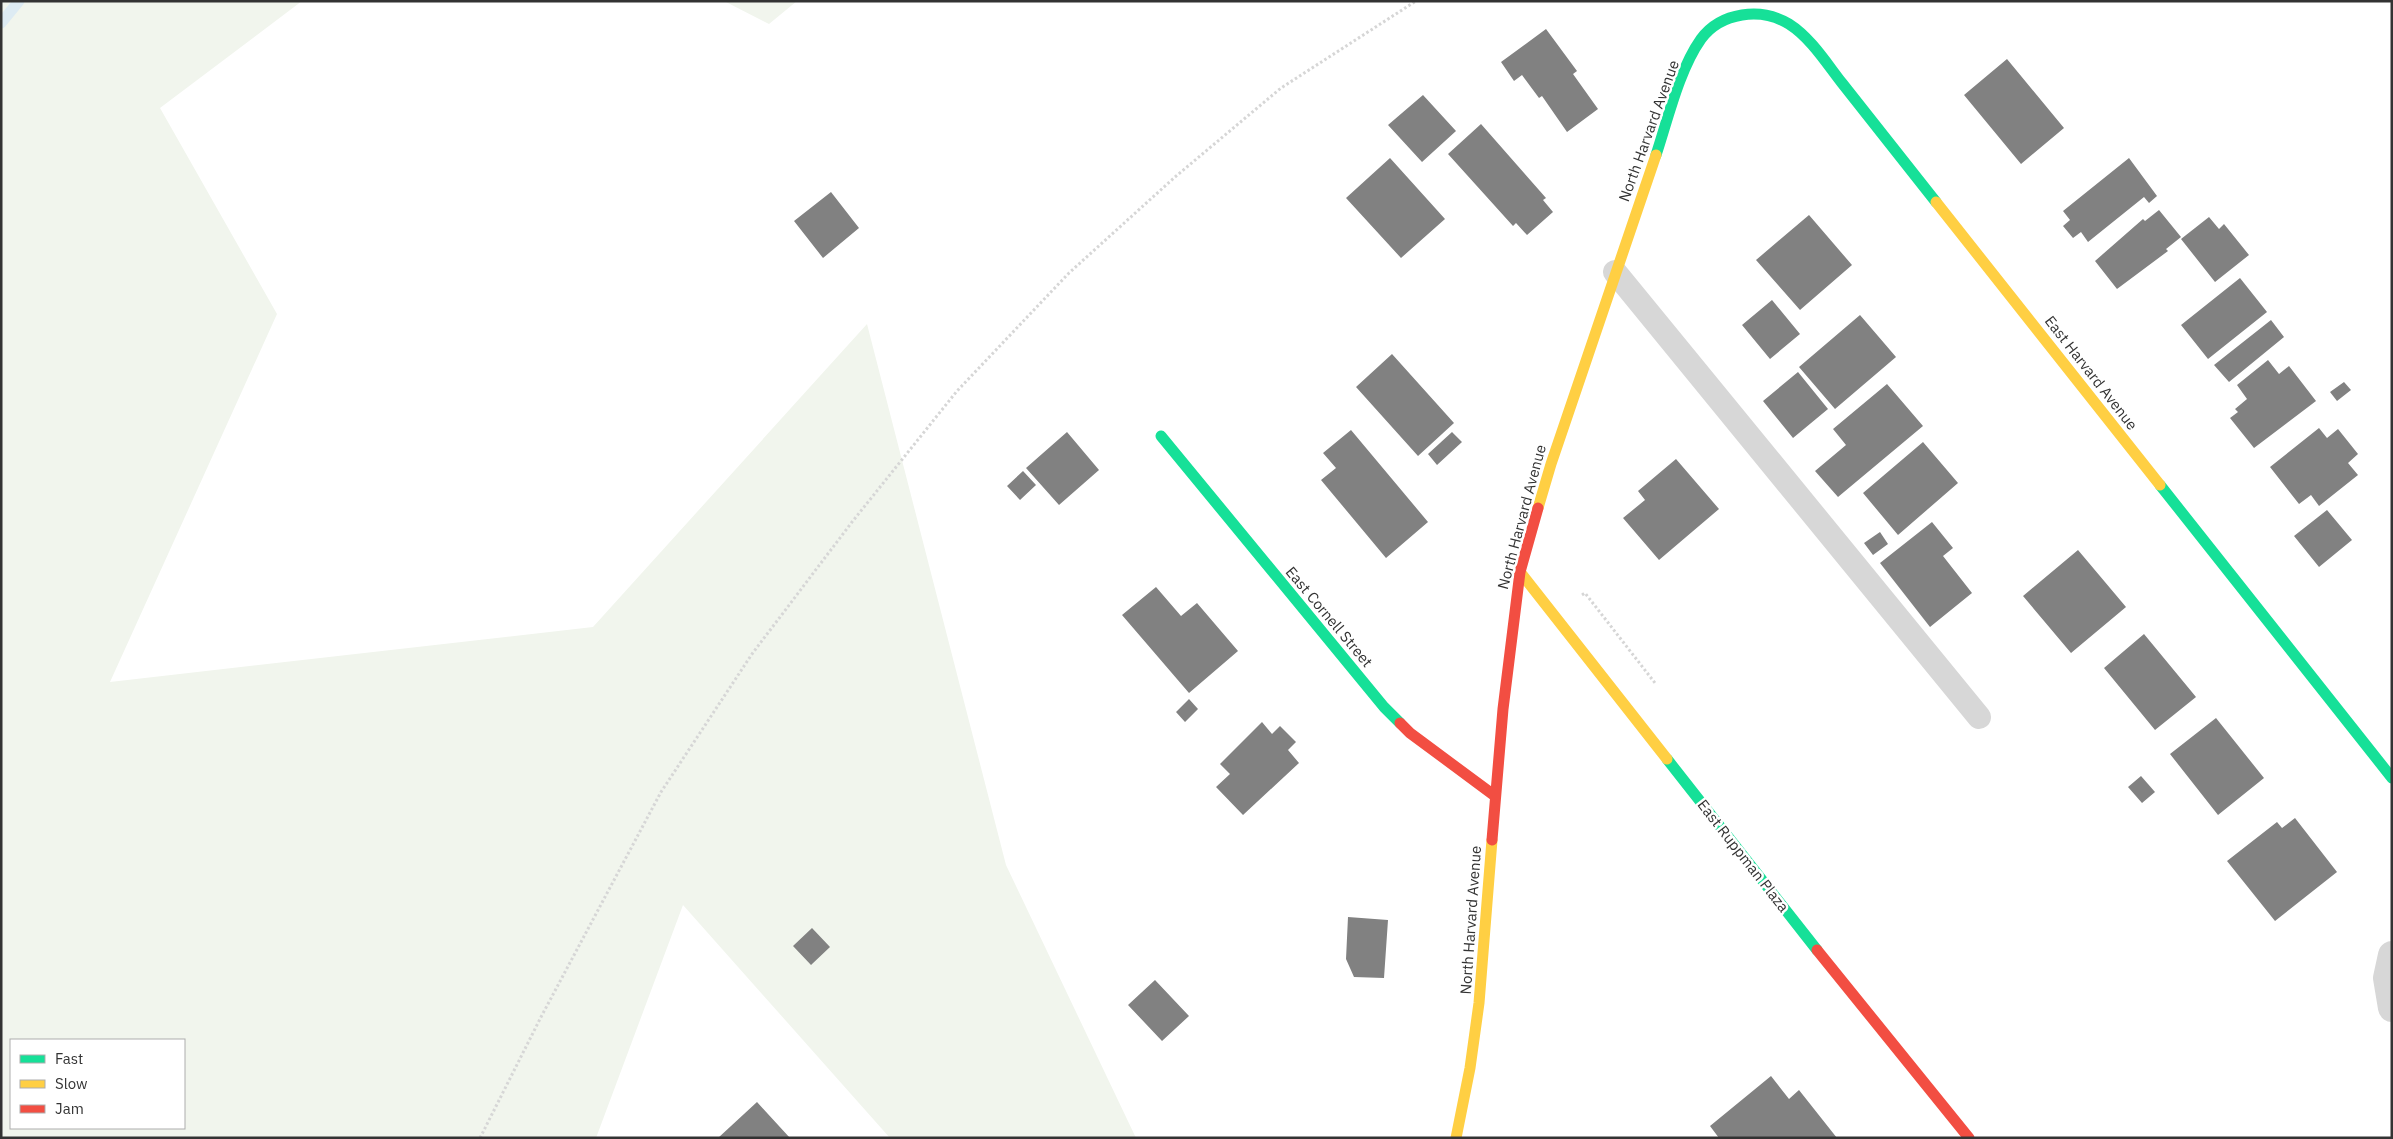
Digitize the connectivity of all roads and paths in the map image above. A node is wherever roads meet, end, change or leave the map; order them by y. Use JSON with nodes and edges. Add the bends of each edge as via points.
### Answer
{"nodes":[{"id":1,"x":1416,"y":1,"type":"edge"},
{"id":2,"x":1748,"y":8,"type":"edge"},
{"id":3,"x":1616,"y":272,"type":"junction"},
{"id":4,"x":1161,"y":436,"type":"dead end"},
{"id":5,"x":1520,"y":572,"type":"junction"},
{"id":6,"x":1979,"y":718,"type":"dead end"},
{"id":7,"x":2392,"y":778,"type":"edge"},
{"id":8,"x":1495,"y":796,"type":"junction"},
{"id":9,"x":2392,"y":955,"type":"edge"},
{"id":10,"x":2392,"y":1008,"type":"edge"},
{"id":11,"x":480,"y":1138,"type":"edge"},
{"id":12,"x":1456,"y":1138,"type":"edge"},
{"id":13,"x":1969,"y":1138,"type":"edge"}],
"edges":[{"from":1,"to":11,"type":"path","via":[[1281,88],[1175,177],[1069,273],[957,391],[752,654],[661,792]]},
{"from":2,"to":3,"type":"street","name":"North Harvard Avenue","via":[[1716,24],[1695,50],[1676,95]]},
{"from":2,"to":7,"type":"street","name":"East Harvard Avenue","via":[[1786,23],[1815,49]]},
{"from":3,"to":5,"type":"street","name":"North Harvard Avenue","via":[[1539,500]]},
{"from":3,"to":6,"type":"lane"},
{"from":4,"to":8,"type":"street","name":"East Cornell Street","via":[[1384,707],[1410,733]]},
{"from":5,"to":8,"type":"street","name":"North Harvard Avenue"},
{"from":5,"to":13,"type":"street","name":"East Ruppman Plaza"},
{"from":8,"to":12,"type":"street","name":"North Harvard Avenue","via":[[1479,1003]]},
{"from":9,"to":10,"type":"street","via":[[2387,978]]}]}
